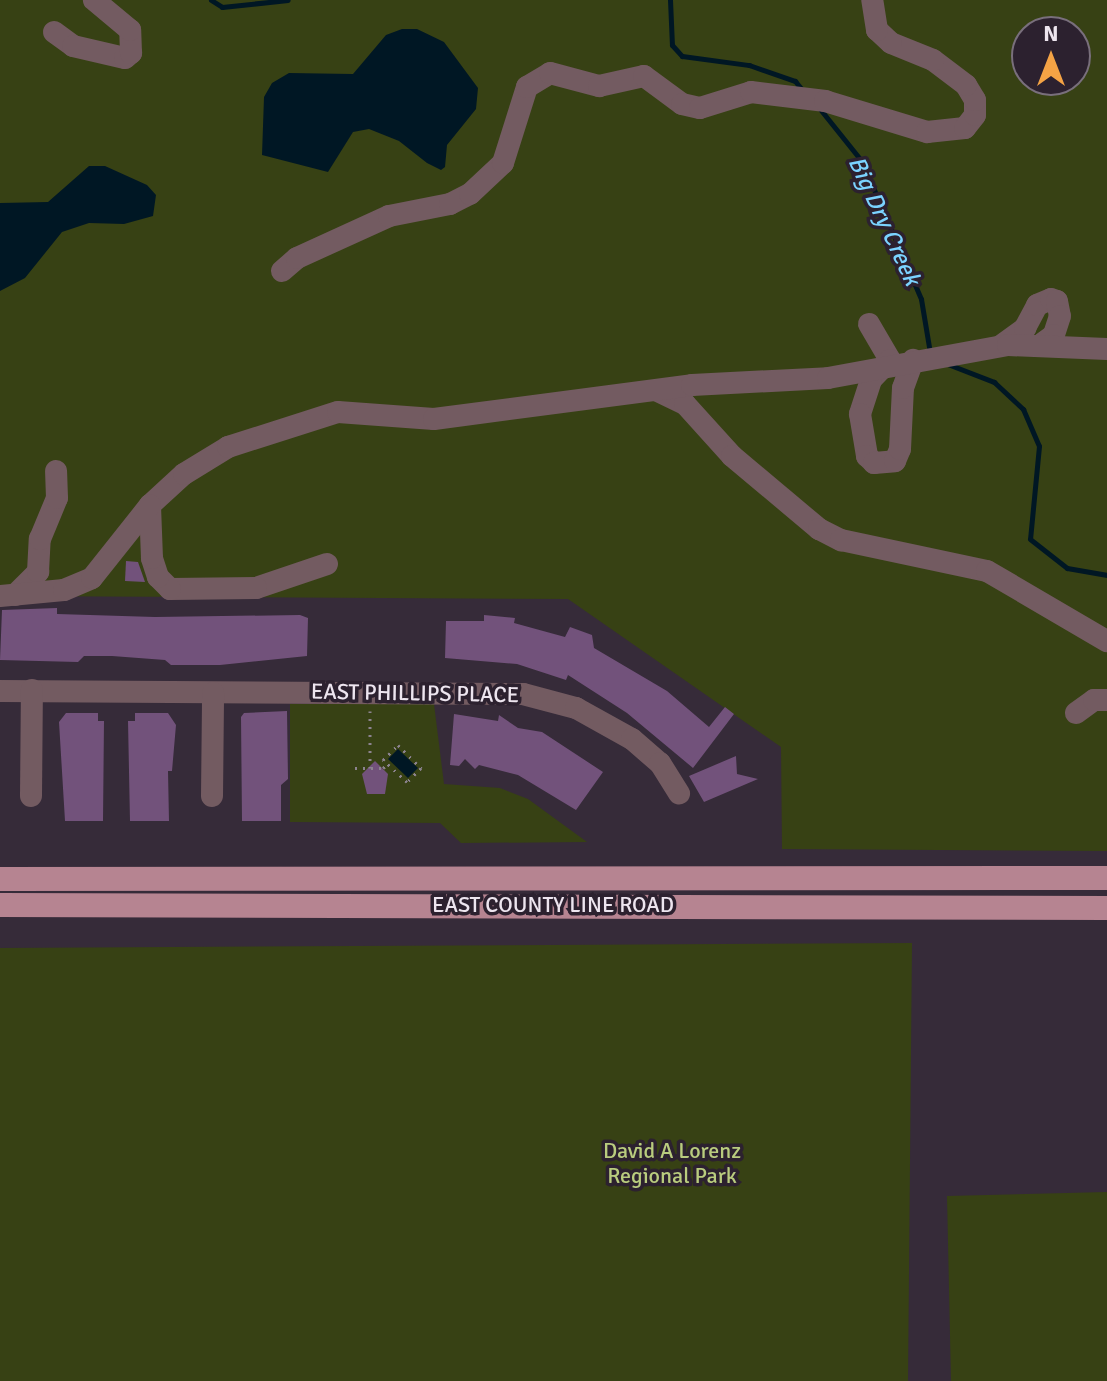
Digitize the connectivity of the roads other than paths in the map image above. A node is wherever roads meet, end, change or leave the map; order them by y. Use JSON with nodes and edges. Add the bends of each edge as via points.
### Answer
{"nodes":[{"id":1,"x":94,"y":0,"type":"edge"},
{"id":2,"x":872,"y":0,"type":"edge"},
{"id":3,"x":54,"y":32,"type":"dead end"},
{"id":4,"x":282,"y":271,"type":"dead end"},
{"id":5,"x":869,"y":324,"type":"dead end"},
{"id":6,"x":1043,"y":343,"type":"junction"},
{"id":7,"x":1001,"y":346,"type":"junction"},
{"id":8,"x":1107,"y":349,"type":"edge"},
{"id":9,"x":913,"y":360,"type":"junction"},
{"id":10,"x":887,"y":365,"type":"junction"},
{"id":11,"x":685,"y":396,"type":"junction"},
{"id":12,"x":56,"y":471,"type":"dead end"},
{"id":13,"x":150,"y":505,"type":"junction"},
{"id":14,"x":327,"y":564,"type":"dead end"},
{"id":15,"x":8,"y":595,"type":"edge"},
{"id":16,"x":1107,"y":641,"type":"edge"},
{"id":17,"x":32,"y":690,"type":"junction"},
{"id":18,"x":0,"y":691,"type":"edge"},
{"id":19,"x":213,"y":693,"type":"junction"},
{"id":20,"x":1107,"y":700,"type":"edge"},
{"id":21,"x":1076,"y":713,"type":"dead end"},
{"id":22,"x":679,"y":793,"type":"dead end"},
{"id":23,"x":31,"y":796,"type":"dead end"},
{"id":24,"x":212,"y":796,"type":"dead end"},
{"id":25,"x":1107,"y":878,"type":"edge"},
{"id":26,"x":0,"y":879,"type":"edge"},
{"id":27,"x":0,"y":905,"type":"edge"},
{"id":28,"x":1107,"y":908,"type":"edge"}],
"edges":[{"from":1,"to":3,"type":"street","via":[[130,30],[131,53],[125,58],[73,46]]},
{"from":2,"to":4,"type":"street","via":[[877,30],[891,43],[951,71],[975,100],[975,115],[965,128],[949,134],[905,128],[825,101],[740,92],[700,108],[682,104],[644,76],[599,86],[550,73],[539,76],[519,104],[503,163],[470,194],[450,204],[389,216],[309,251]]},
{"from":5,"to":10,"type":"street","via":[[890,360]]},
{"from":6,"to":7,"type":"street"},
{"from":6,"to":7,"type":"street","via":[[1054,335],[1060,316],[1057,301],[1051,299],[1037,305],[1025,328]]},
{"from":6,"to":8,"type":"street"},
{"from":7,"to":9,"type":"street"},
{"from":9,"to":10,"type":"street"},
{"from":9,"to":10,"type":"street","via":[[903,388],[900,449],[895,461],[885,465],[867,456],[860,414],[871,380]]},
{"from":10,"to":11,"type":"street"},
{"from":11,"to":13,"type":"street","via":[[653,390],[434,419],[356,411],[316,417],[228,447],[184,474]]},
{"from":11,"to":16,"type":"street","via":[[732,456],[819,529],[841,540],[987,571]]},
{"from":12,"to":15,"type":"street","via":[[57,498],[40,539],[38,572]]},
{"from":13,"to":14,"type":"street","via":[[152,558],[158,577],[170,589],[256,588]]},
{"from":13,"to":15,"type":"street","via":[[92,578],[64,590]]},
{"from":17,"to":18,"type":"street","name":"EAST PHILLIPS PLACE"},
{"from":17,"to":19,"type":"street","name":"EAST PHILLIPS PLACE"},
{"from":17,"to":23,"type":"street"},
{"from":19,"to":22,"type":"street","name":"EAST PHILLIPS PLACE","via":[[504,692],[576,708],[632,739],[660,763]]},
{"from":19,"to":24,"type":"street"},
{"from":20,"to":21,"type":"street","via":[[1094,700]]},
{"from":25,"to":26,"type":"main road","name":"EAST COUNTY LINE ROAD"},
{"from":27,"to":28,"type":"main road","name":"EAST COUNTY LINE ROAD"}]}
